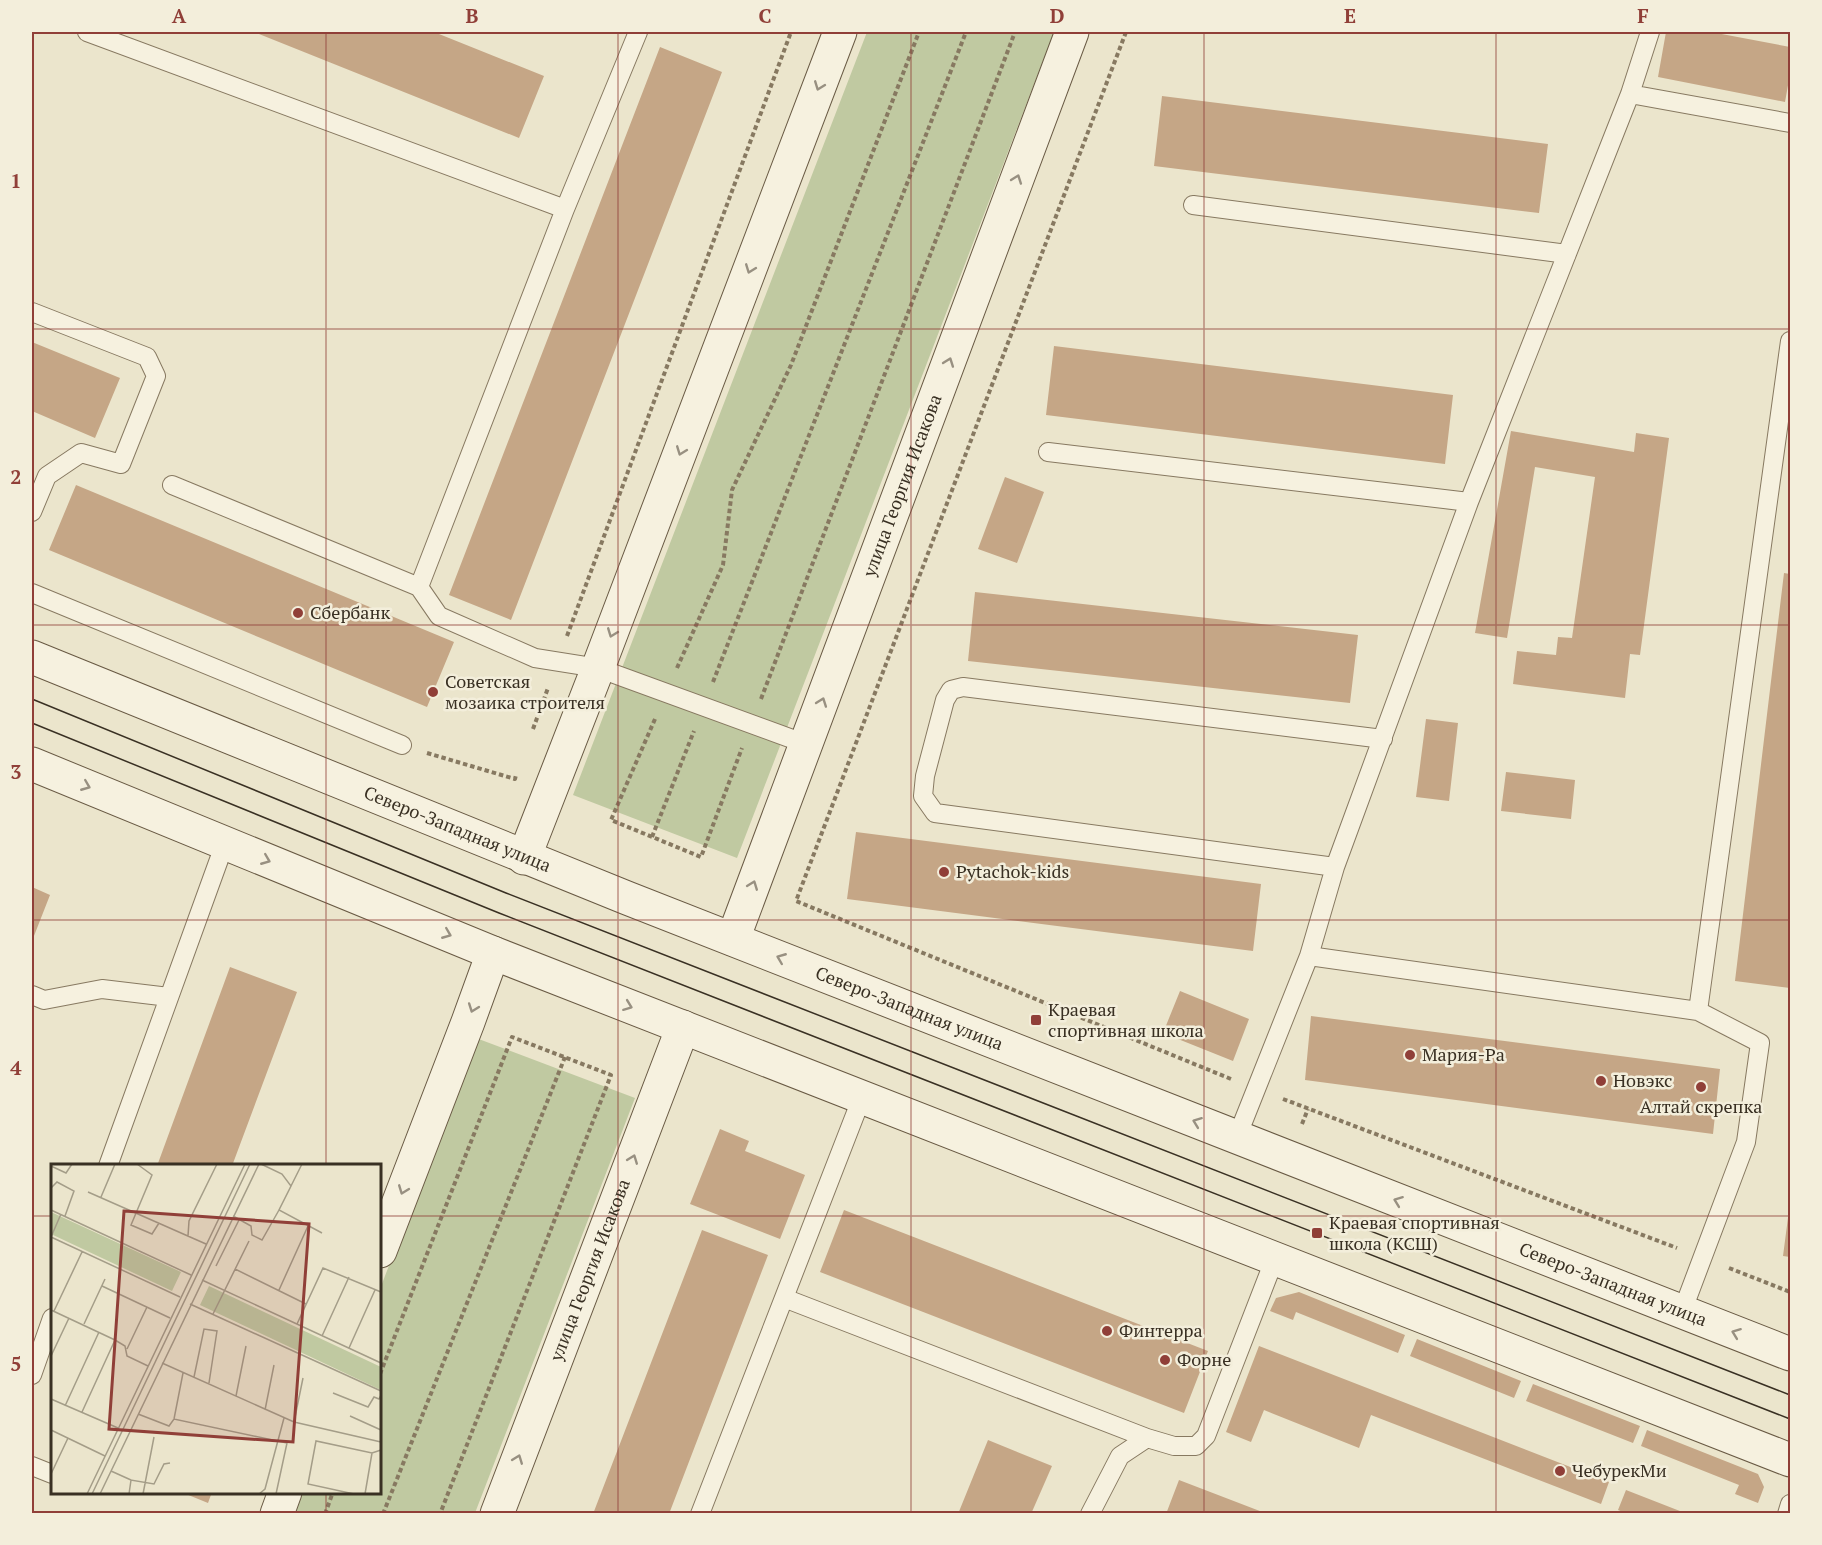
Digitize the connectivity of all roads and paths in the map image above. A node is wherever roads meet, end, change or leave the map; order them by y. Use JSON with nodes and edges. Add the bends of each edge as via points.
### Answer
{"nodes":[{"id":1,"x":87,"y":32,"type":"edge"},
{"id":2,"x":638,"y":32,"type":"edge"},
{"id":3,"x":790,"y":32,"type":"edge"},
{"id":4,"x":919,"y":32,"type":"edge"},
{"id":5,"x":966,"y":32,"type":"edge"},
{"id":6,"x":1015,"y":32,"type":"edge"},
{"id":7,"x":1072,"y":32,"type":"edge"},
{"id":8,"x":1126,"y":32,"type":"edge"},
{"id":9,"x":1650,"y":32,"type":"edge"},
{"id":10,"x":832,"y":34,"type":"edge"},
{"id":11,"x":1630,"y":94,"type":"junction"},
{"id":12,"x":1791,"y":123,"type":"edge"},
{"id":13,"x":1193,"y":205,"type":"dead end"},
{"id":14,"x":565,"y":209,"type":"junction"},
{"id":15,"x":1567,"y":254,"type":"junction"},
{"id":16,"x":32,"y":312,"type":"edge"},
{"id":17,"x":1791,"y":341,"type":"edge"},
{"id":18,"x":1048,"y":452,"type":"dead end"},
{"id":19,"x":172,"y":485,"type":"dead end"},
{"id":20,"x":1469,"y":502,"type":"junction"},
{"id":21,"x":32,"y":512,"type":"edge"},
{"id":22,"x":419,"y":587,"type":"junction"},
{"id":23,"x":32,"y":593,"type":"edge"},
{"id":24,"x":32,"y":657,"type":"edge"},
{"id":25,"x":558,"y":662,"type":"junction"},
{"id":26,"x":598,"y":668,"type":"junction"},
{"id":27,"x":666,"y":693,"type":"junction"},
{"id":28,"x":704,"y":706,"type":"junction"},
{"id":29,"x":752,"y":724,"type":"junction"},
{"id":30,"x":530,"y":736,"type":"dead end"},
{"id":31,"x":1383,"y":739,"type":"junction"},
{"id":32,"x":806,"y":744,"type":"junction"},
{"id":33,"x":402,"y":745,"type":"joint"},
{"id":34,"x":32,"y":764,"type":"edge"},
{"id":35,"x":519,"y":768,"type":"dead end"},
{"id":36,"x":652,"y":837,"type":"junction"},
{"id":37,"x":225,"y":843,"type":"junction"},
{"id":38,"x":524,"y":858,"type":"junction"},
{"id":39,"x":1335,"y":867,"type":"junction"},
{"id":40,"x":733,"y":939,"type":"junction"},
{"id":41,"x":493,"y":953,"type":"junction"},
{"id":42,"x":1309,"y":956,"type":"junction"},
{"id":43,"x":32,"y":995,"type":"edge"},
{"id":44,"x":169,"y":997,"type":"junction"},
{"id":45,"x":1698,"y":1011,"type":"junction"},
{"id":46,"x":683,"y":1027,"type":"junction"},
{"id":47,"x":565,"y":1057,"type":"junction"},
{"id":48,"x":1256,"y":1089,"type":"junction"},
{"id":49,"x":862,"y":1097,"type":"junction"},
{"id":50,"x":1237,"y":1137,"type":"junction"},
{"id":51,"x":109,"y":1164,"type":"edge"},
{"id":52,"x":381,"y":1248,"type":"edge"},
{"id":53,"x":1275,"y":1258,"type":"junction"},
{"id":54,"x":1704,"y":1258,"type":"junction"},
{"id":55,"x":1791,"y":1292,"type":"edge"},
{"id":56,"x":784,"y":1298,"type":"junction"},
{"id":57,"x":1682,"y":1312,"type":"junction"},
{"id":58,"x":51,"y":1321,"type":"edge"},
{"id":59,"x":1791,"y":1354,"type":"edge"},
{"id":60,"x":381,"y":1371,"type":"edge"},
{"id":61,"x":32,"y":1375,"type":"edge"},
{"id":62,"x":1147,"y":1438,"type":"junction"},
{"id":63,"x":1791,"y":1460,"type":"edge"},
{"id":64,"x":32,"y":1466,"type":"edge"},
{"id":65,"x":51,"y":1474,"type":"edge"},
{"id":66,"x":284,"y":1494,"type":"edge"},
{"id":67,"x":332,"y":1494,"type":"edge"},
{"id":68,"x":1791,"y":1504,"type":"edge"},
{"id":69,"x":277,"y":1514,"type":"edge"},
{"id":70,"x":325,"y":1514,"type":"edge"},
{"id":71,"x":383,"y":1514,"type":"edge"},
{"id":72,"x":440,"y":1514,"type":"edge"},
{"id":73,"x":497,"y":1514,"type":"edge"},
{"id":74,"x":700,"y":1514,"type":"edge"},
{"id":75,"x":1090,"y":1514,"type":"edge"},
{"id":76,"x":1787,"y":1514,"type":"edge"}],
"edges":[{"from":1,"to":14,"type":"lane"},
{"from":2,"to":14,"type":"lane"},
{"from":3,"to":25,"type":"path"},
{"from":4,"to":27,"type":"path","via":[[792,364],[732,490],[723,565]]},
{"from":5,"to":28,"type":"path"},
{"from":6,"to":29,"type":"path"},
{"from":32,"to":7,"type":"main road","name":"улица Георгия Исакова","one_way":true},
{"from":8,"to":48,"type":"path","via":[[796,901]]},
{"from":9,"to":11,"type":"lane"},
{"from":10,"to":26,"type":"main road","one_way":true},
{"from":11,"to":12,"type":"lane"},
{"from":11,"to":15,"type":"lane"},
{"from":13,"to":15,"type":"lane"},
{"from":14,"to":22,"type":"lane"},
{"from":15,"to":20,"type":"lane"},
{"from":16,"to":21,"type":"lane","via":[[147,357],[156,376],[121,464],[81,453],[47,476]]},
{"from":17,"to":45,"type":"lane"},
{"from":18,"to":20,"type":"lane"},
{"from":19,"to":22,"type":"lane"},
{"from":20,"to":31,"type":"lane"},
{"from":22,"to":25,"type":"lane","via":[[439,616],[535,658]]},
{"from":23,"to":33,"type":"lane"},
{"from":24,"to":38,"type":"main road","name":"Северо-Западная улица"},
{"from":25,"to":26,"type":"lane"},
{"from":25,"to":30,"type":"path"},
{"from":26,"to":27,"type":"lane"},
{"from":26,"to":38,"type":"main road"},
{"from":27,"to":28,"type":"lane"},
{"from":27,"to":36,"type":"path","via":[[611,820]]},
{"from":28,"to":29,"type":"lane"},
{"from":28,"to":36,"type":"path"},
{"from":29,"to":32,"type":"lane"},
{"from":29,"to":36,"type":"path","via":[[701,857]]},
{"from":31,"to":39,"type":"lane"},
{"from":31,"to":39,"type":"lane","via":[[963,687],[951,690],[945,700],[923,796],[935,813]]},
{"from":40,"to":32,"type":"main road","name":"улица Георгия Исакова","one_way":true},
{"from":33,"to":35,"type":"path","via":[[514,778]]},
{"from":34,"to":37,"type":"main road","one_way":true},
{"from":37,"to":41,"type":"main road","one_way":true},
{"from":37,"to":44,"type":"lane"},
{"from":38,"to":40,"type":"main road","name":"Северо-Западная улица"},
{"from":39,"to":42,"type":"lane"},
{"from":50,"to":40,"type":"main road","name":"Северо-Западная улица","one_way":true},
{"from":41,"to":46,"type":"main road","one_way":true},
{"from":41,"to":52,"type":"main road","one_way":true},
{"from":42,"to":45,"type":"lane"},
{"from":42,"to":48,"type":"lane"},
{"from":43,"to":44,"type":"lane","via":[[44,1000],[102,989]]},
{"from":44,"to":51,"type":"lane"},
{"from":45,"to":54,"type":"lane","via":[[1760,1043],[1746,1142]]},
{"from":46,"to":49,"type":"main road"},
{"from":73,"to":46,"type":"main road","name":"улица Георгия Исакова","one_way":true},
{"from":47,"to":60,"type":"path","via":[[512,1037]]},
{"from":47,"to":71,"type":"path"},
{"from":47,"to":72,"type":"path","via":[[611,1075]]},
{"from":48,"to":50,"type":"lane"},
{"from":48,"to":54,"type":"path"},
{"from":49,"to":53,"type":"main road"},
{"from":49,"to":56,"type":"lane"},
{"from":57,"to":50,"type":"main road","name":"Северо-Западная улица","one_way":true},
{"from":53,"to":62,"type":"lane","via":[[1206,1436],[1196,1446],[1174,1446]]},
{"from":53,"to":63,"type":"main road"},
{"from":54,"to":55,"type":"path"},
{"from":54,"to":57,"type":"lane"},
{"from":56,"to":62,"type":"lane"},
{"from":56,"to":74,"type":"lane"},
{"from":59,"to":57,"type":"main road","name":"Северо-Западная улица","one_way":true},
{"from":58,"to":61,"type":"lane"},
{"from":62,"to":75,"type":"lane","via":[[1120,1456]]},
{"from":64,"to":65,"type":"lane"},
{"from":66,"to":69,"type":"main road"},
{"from":67,"to":70,"type":"path"},
{"from":68,"to":76,"type":"lane"}]}
